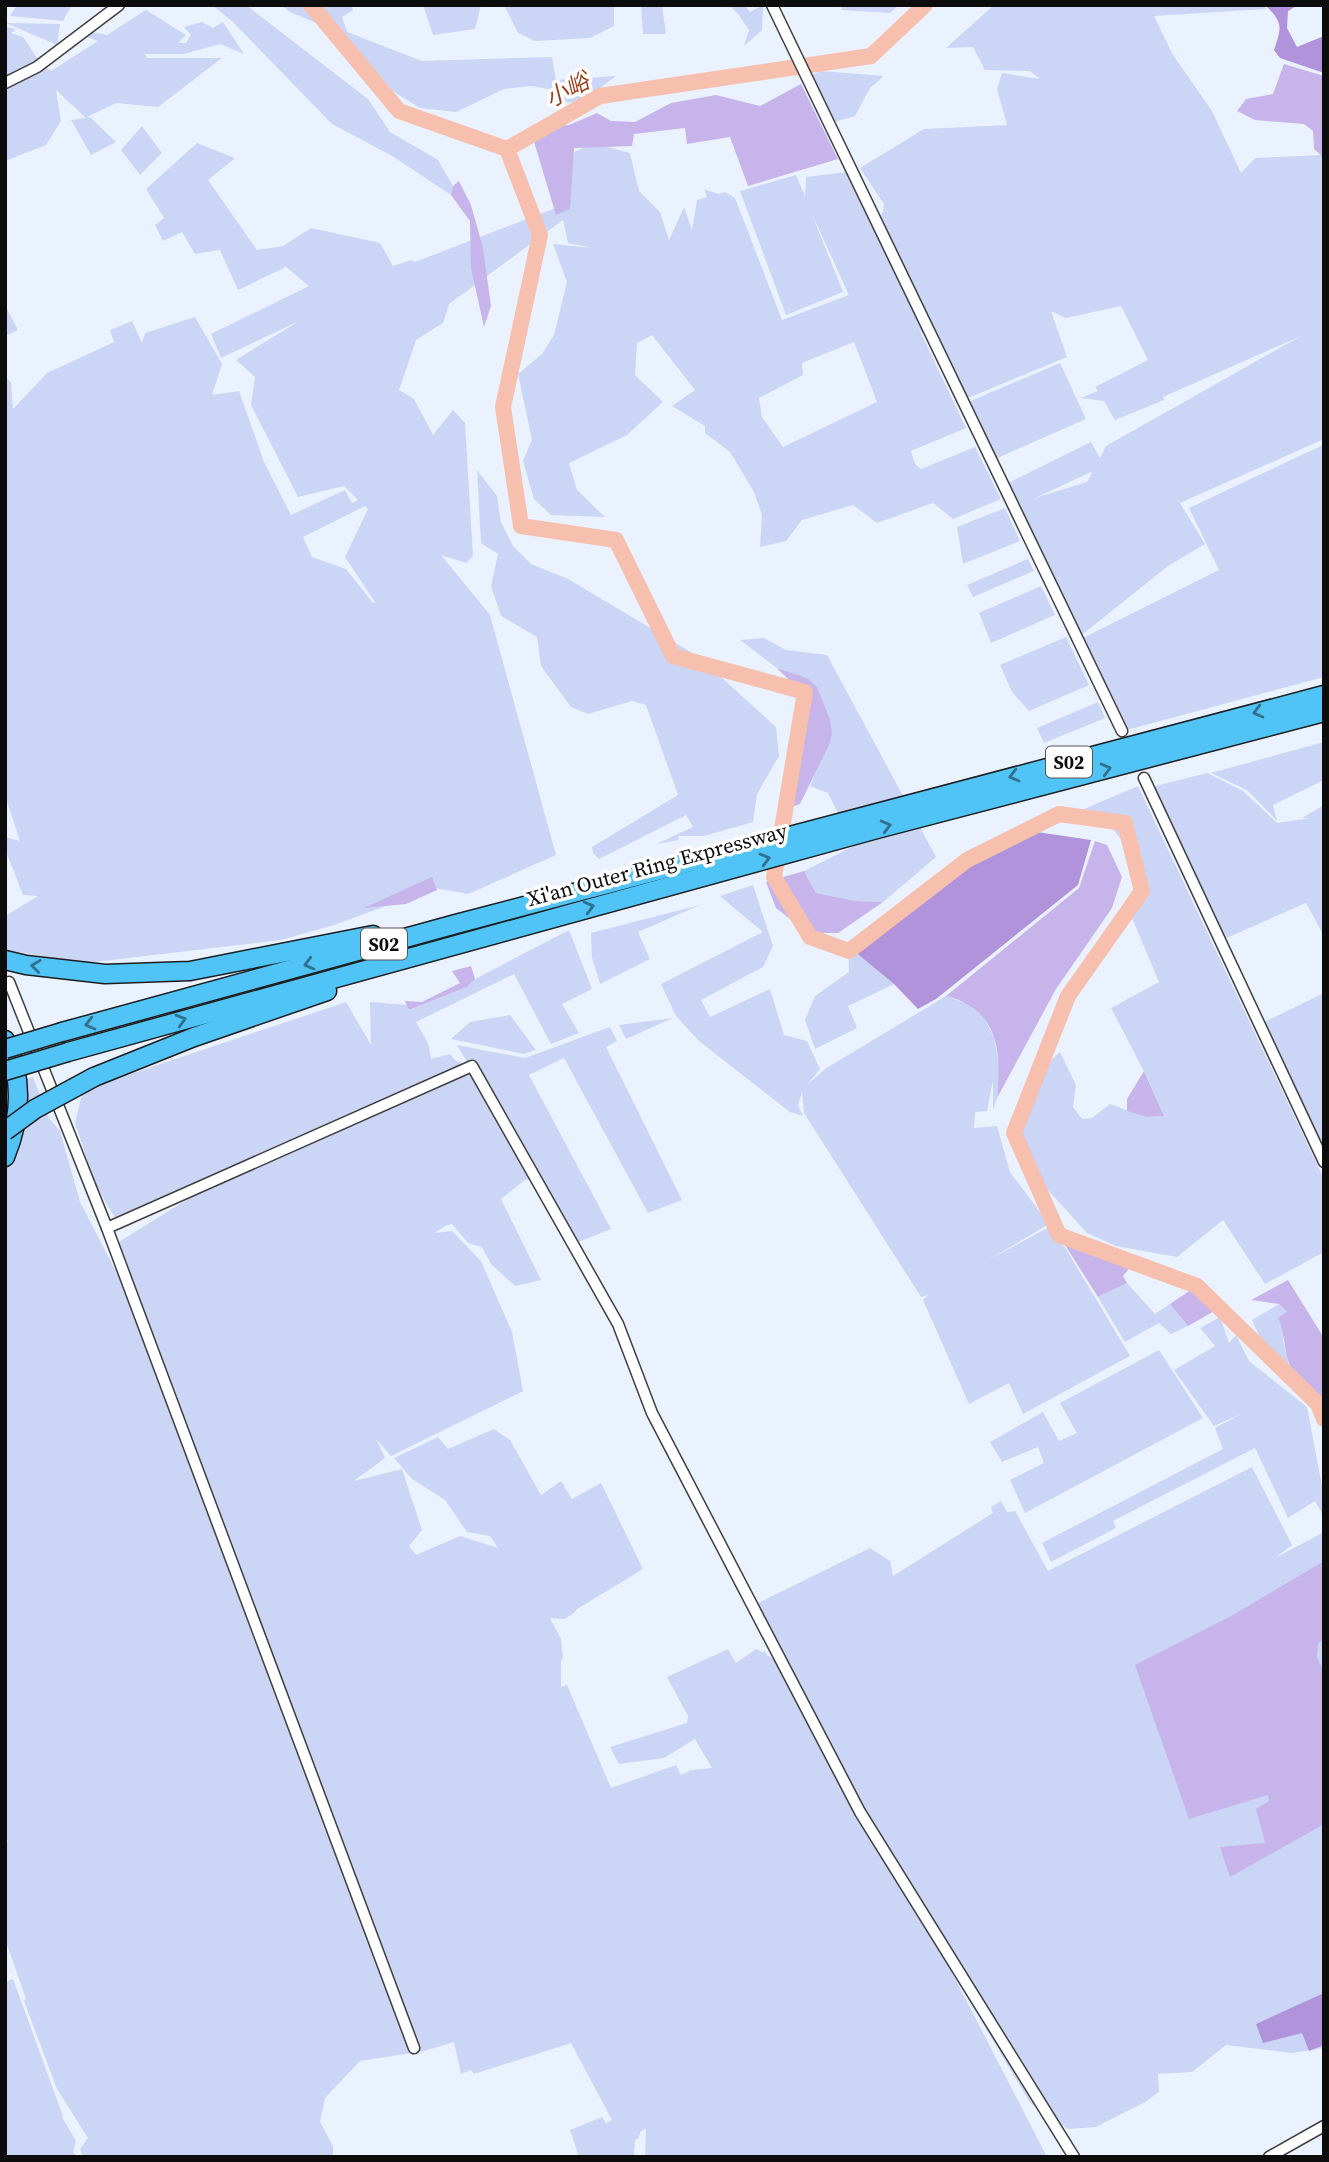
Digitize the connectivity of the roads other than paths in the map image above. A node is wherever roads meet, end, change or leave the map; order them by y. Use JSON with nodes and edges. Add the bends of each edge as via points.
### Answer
{"nodes":[{"id":1,"x":119,"y":5,"type":"edge"},
{"id":2,"x":772,"y":5,"type":"edge"},
{"id":3,"x":5,"y":83,"type":"edge"},
{"id":4,"x":1324,"y":695,"type":"edge"},
{"id":5,"x":1324,"y":712,"type":"edge"},
{"id":6,"x":1122,"y":731,"type":"dead end"},
{"id":7,"x":1144,"y":778,"type":"dead end"},
{"id":8,"x":817,"y":836,"type":"junction"},
{"id":9,"x":708,"y":866,"type":"junction"},
{"id":10,"x":562,"y":896,"type":"junction"},
{"id":11,"x":561,"y":915,"type":"junction"},
{"id":12,"x":5,"y":960,"type":"edge"},
{"id":13,"x":9,"y":982,"type":"dead end"},
{"id":14,"x":5,"y":1040,"type":"edge"},
{"id":15,"x":5,"y":1049,"type":"edge"},
{"id":16,"x":5,"y":1071,"type":"edge"},
{"id":17,"x":5,"y":1131,"type":"edge"},
{"id":18,"x":5,"y":1157,"type":"edge"},
{"id":19,"x":1324,"y":1162,"type":"edge"},
{"id":20,"x":107,"y":1228,"type":"junction"},
{"id":21,"x":414,"y":2048,"type":"dead end"},
{"id":22,"x":1324,"y":2126,"type":"edge"},
{"id":23,"x":1074,"y":2157,"type":"edge"},
{"id":24,"x":1269,"y":2157,"type":"edge"}],
"edges":[{"from":1,"to":3,"type":"street","via":[[37,66]]},
{"from":2,"to":6,"type":"street"},
{"from":4,"to":8,"type":"highway","name":"Xi'an Outer Ring Expressway","number":"S02","one_way":true},
{"from":8,"to":5,"type":"highway","name":"Xi'an Outer Ring Expressway","number":"S02","one_way":true},
{"from":7,"to":19,"type":"street"},
{"from":8,"to":9,"type":"highway","name":"Xi'an Outer Ring Expressway","number":"S02"},
{"from":9,"to":10,"type":"highway","name":"Xi'an Outer Ring Expressway","number":"S02"},
{"from":11,"to":9,"type":"highway","name":"Xi'an Outer Ring Expressway","number":"S02","one_way":true},
{"from":10,"to":12,"type":"highway","one_way":true,"via":[[190,971],[105,974]]},
{"from":10,"to":15,"type":"highway","name":"Xi'an Outer Ring Expressway","number":"S02","one_way":true,"bridge":true},
{"from":16,"to":11,"type":"highway","name":"Xi'an Outer Ring Expressway","number":"S02","one_way":true,"bridge":true},
{"from":11,"to":17,"type":"highway","bridge":true,"via":[[194,1037],[94,1077]]},
{"from":13,"to":20,"type":"street"},
{"from":14,"to":18,"type":"highway","via":[[19,1096],[15,1133]]},
{"from":20,"to":21,"type":"street"},
{"from":20,"to":23,"type":"street","via":[[472,1066],[618,1324],[652,1413],[860,1812]]},
{"from":22,"to":24,"type":"street"}]}
